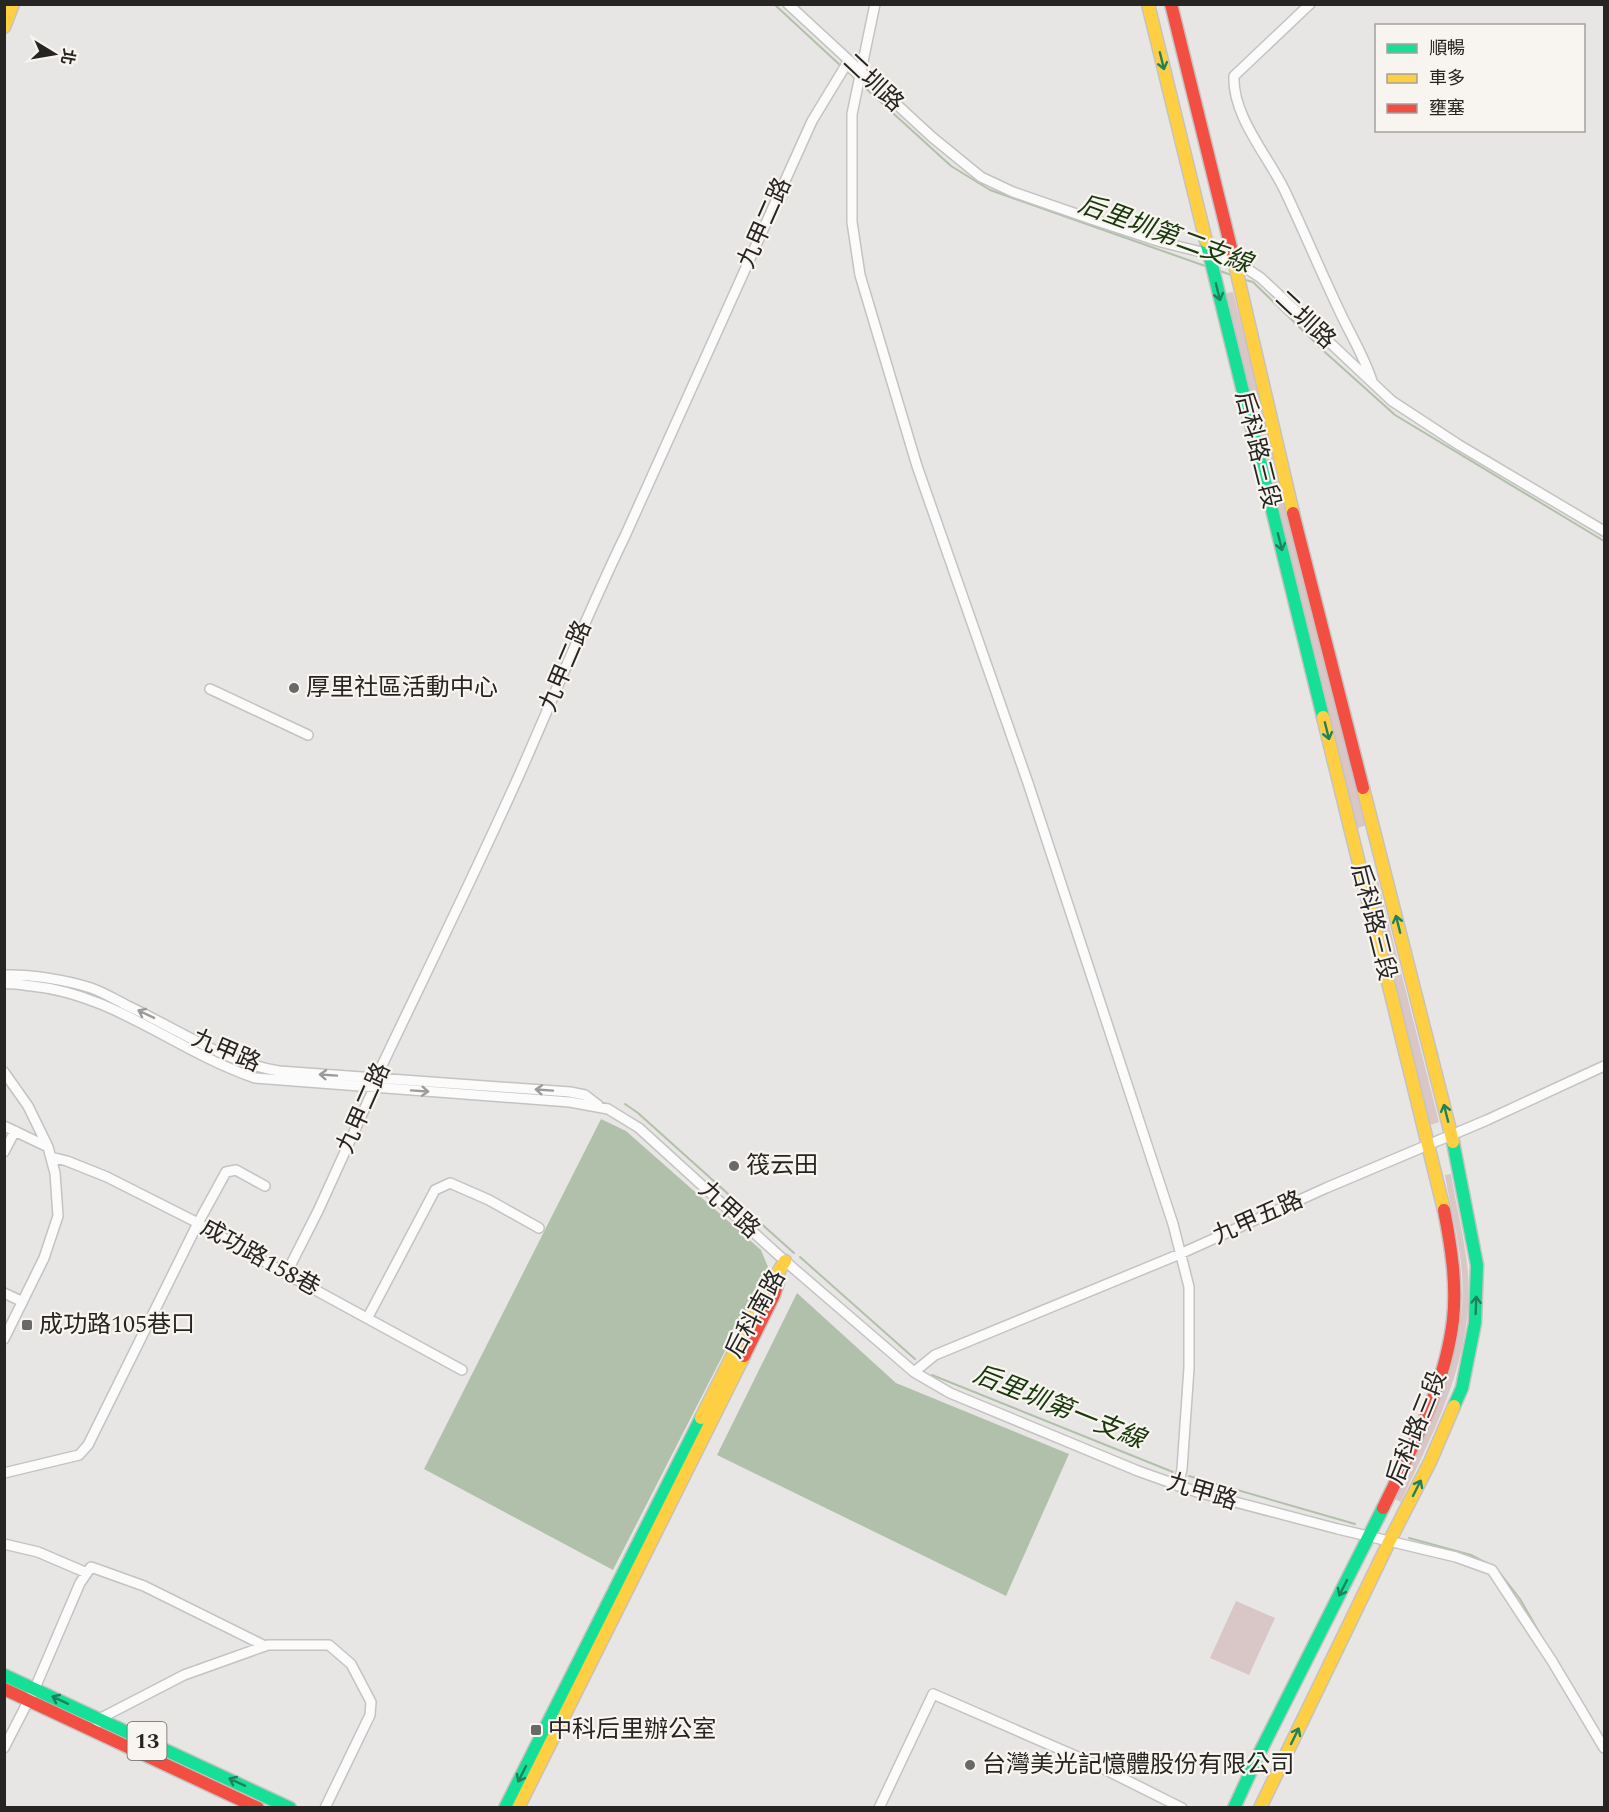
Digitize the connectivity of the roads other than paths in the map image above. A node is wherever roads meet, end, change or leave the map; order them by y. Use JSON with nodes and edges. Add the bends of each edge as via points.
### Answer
{"nodes":[{"id":1,"x":13,"y":4,"type":"edge"},
{"id":2,"x":788,"y":4,"type":"edge"},
{"id":3,"x":875,"y":4,"type":"edge"},
{"id":4,"x":1148,"y":4,"type":"edge"},
{"id":5,"x":1171,"y":4,"type":"edge"},
{"id":6,"x":1310,"y":4,"type":"edge"},
{"id":7,"x":4,"y":27,"type":"edge"},
{"id":8,"x":849,"y":60,"type":"junction"},
{"id":9,"x":860,"y":72,"type":"junction"},
{"id":10,"x":1209,"y":255,"type":"junction"},
{"id":11,"x":1234,"y":260,"type":"junction"},
{"id":12,"x":1372,"y":383,"type":"junction"},
{"id":13,"x":1605,"y":531,"type":"edge"},
{"id":14,"x":210,"y":689,"type":"dead end"},
{"id":15,"x":308,"y":735,"type":"dead end"},
{"id":16,"x":4,"y":975,"type":"edge"},
{"id":17,"x":4,"y":984,"type":"edge"},
{"id":18,"x":1605,"y":1066,"type":"edge"},
{"id":19,"x":4,"y":1072,"type":"edge"},
{"id":20,"x":375,"y":1083,"type":"junction"},
{"id":21,"x":4,"y":1126,"type":"edge"},
{"id":22,"x":15,"y":1131,"type":"junction"},
{"id":23,"x":1452,"y":1135,"type":"junction"},
{"id":24,"x":1428,"y":1144,"type":"junction"},
{"id":25,"x":48,"y":1147,"type":"junction"},
{"id":26,"x":4,"y":1152,"type":"edge"},
{"id":27,"x":51,"y":1157,"type":"junction"},
{"id":28,"x":266,"y":1186,"type":"dead end"},
{"id":29,"x":198,"y":1222,"type":"junction"},
{"id":30,"x":539,"y":1228,"type":"dead end"},
{"id":31,"x":1180,"y":1254,"type":"junction"},
{"id":32,"x":785,"y":1261,"type":"junction"},
{"id":33,"x":286,"y":1274,"type":"junction"},
{"id":34,"x":4,"y":1293,"type":"edge"},
{"id":35,"x":21,"y":1301,"type":"junction"},
{"id":36,"x":368,"y":1317,"type":"junction"},
{"id":37,"x":6,"y":1332,"type":"edge"},
{"id":38,"x":462,"y":1370,"type":"dead end"},
{"id":39,"x":914,"y":1372,"type":"junction"},
{"id":40,"x":4,"y":1473,"type":"edge"},
{"id":41,"x":1178,"y":1486,"type":"junction"},
{"id":42,"x":1368,"y":1536,"type":"junction"},
{"id":43,"x":1390,"y":1540,"type":"junction"},
{"id":44,"x":4,"y":1544,"type":"edge"},
{"id":45,"x":87,"y":1573,"type":"junction"},
{"id":46,"x":265,"y":1646,"type":"junction"},
{"id":47,"x":4,"y":1675,"type":"edge"},
{"id":48,"x":35,"y":1688,"type":"junction"},
{"id":49,"x":4,"y":1689,"type":"edge"},
{"id":50,"x":29,"y":1701,"type":"junction"},
{"id":51,"x":98,"y":1725,"type":"junction"},
{"id":52,"x":4,"y":1748,"type":"edge"},
{"id":53,"x":1605,"y":1748,"type":"edge"},
{"id":54,"x":513,"y":1805,"type":"edge"},
{"id":55,"x":258,"y":1808,"type":"edge"},
{"id":56,"x":290,"y":1808,"type":"edge"},
{"id":57,"x":325,"y":1808,"type":"edge"},
{"id":58,"x":879,"y":1808,"type":"edge"},
{"id":59,"x":1182,"y":1808,"type":"edge"},
{"id":60,"x":1234,"y":1808,"type":"edge"},
{"id":61,"x":1260,"y":1808,"type":"edge"}],
"edges":[{"from":1,"to":7,"type":"street"},
{"from":2,"to":8,"type":"street","name":"二圳路"},
{"from":3,"to":9,"type":"street"},
{"from":4,"to":10,"type":"street","name":"后科路三段","one_way":true},
{"from":5,"to":11,"type":"street","name":"后科路三段"},
{"from":6,"to":12,"type":"street","via":[[1234,76],[1233,90],[1366,361]]},
{"from":8,"to":9,"type":"street","name":"二圳路"},
{"from":8,"to":20,"type":"street","name":"九甲二路","via":[[812,121],[593,601],[485,850]]},
{"from":9,"to":10,"type":"street","name":"二圳路","via":[[981,177],[1091,219]]},
{"from":9,"to":31,"type":"street","via":[[852,114],[851,153],[852,222],[860,275],[916,466],[1028,783],[1156,1168]]},
{"from":10,"to":11,"type":"street","name":"二圳路"},
{"from":10,"to":24,"type":"street","name":"后科路三段","one_way":true},
{"from":11,"to":12,"type":"street","name":"二圳路","via":[[1261,278]]},
{"from":23,"to":11,"type":"street","name":"后科路三段","one_way":true,"via":[[1277,450]]},
{"from":12,"to":13,"type":"street","name":"二圳路","via":[[1420,421]]},
{"from":14,"to":15,"type":"street"},
{"from":20,"to":16,"type":"street","name":"九甲路","one_way":true,"via":[[251,1065],[93,988]]},
{"from":17,"to":20,"type":"street","name":"九甲路","via":[[64,991],[92,999],[255,1078]]},
{"from":18,"to":23,"type":"street","name":"九甲五路"},
{"from":19,"to":25,"type":"street","via":[[28,1106]]},
{"from":20,"to":32,"type":"street","name":"九甲路","via":[[598,1105],[619,1114]]},
{"from":20,"to":33,"type":"street","name":"九甲二路"},
{"from":21,"to":22,"type":"street"},
{"from":22,"to":25,"type":"street"},
{"from":22,"to":26,"type":"street"},
{"from":23,"to":24,"type":"street","name":"九甲五路"},
{"from":43,"to":23,"type":"street","name":"后科路三段","one_way":true,"via":[[1462,1388],[1475,1323],[1477,1265]]},
{"from":24,"to":31,"type":"street","name":"九甲五路"},
{"from":24,"to":42,"type":"street","name":"后科路三段","via":[[1454,1261],[1453,1319],[1441,1379],[1411,1451]]},
{"from":25,"to":27,"type":"street"},
{"from":27,"to":29,"type":"street","name":"成功路158巷","via":[[107,1177]]},
{"from":27,"to":35,"type":"street","via":[[58,1216],[44,1258]]},
{"from":28,"to":29,"type":"street","via":[[236,1170],[226,1172]]},
{"from":29,"to":33,"type":"street","name":"成功路158巷"},
{"from":29,"to":40,"type":"street","via":[[88,1445],[79,1455]]},
{"from":30,"to":36,"type":"street","via":[[450,1183],[435,1190]]},
{"from":31,"to":39,"type":"street","name":"九甲五路","via":[[935,1355]]},
{"from":31,"to":41,"type":"street","via":[[1189,1287],[1189,1368]]},
{"from":32,"to":39,"type":"street","name":"九甲路"},
{"from":32,"to":54,"type":"street","name":"后科南路","via":[[756,1309]]},
{"from":33,"to":36,"type":"street","name":"成功路158巷"},
{"from":34,"to":35,"type":"street"},
{"from":35,"to":37,"type":"street"},
{"from":36,"to":38,"type":"street","name":"成功路158巷"},
{"from":39,"to":41,"type":"street","name":"九甲路","via":[[950,1393]]},
{"from":41,"to":42,"type":"street","name":"九甲路"},
{"from":42,"to":43,"type":"street","name":"九甲路"},
{"from":42,"to":60,"type":"street","name":"后科路三段","one_way":true},
{"from":43,"to":53,"type":"street","name":"九甲路","via":[[1492,1570]]},
{"from":61,"to":43,"type":"street","name":"后科路三段","one_way":true},
{"from":44,"to":45,"type":"street","via":[[38,1552]]},
{"from":45,"to":46,"type":"street","via":[[91,1567],[144,1586]]},
{"from":45,"to":48,"type":"street"},
{"from":46,"to":51,"type":"street","via":[[184,1675]]},
{"from":46,"to":57,"type":"street","via":[[329,1645],[351,1664],[371,1702],[370,1715]]},
{"from":47,"to":48,"type":"street","number":"13"},
{"from":48,"to":50,"type":"street"},
{"from":51,"to":48,"type":"street","number":"13","one_way":true},
{"from":49,"to":50,"type":"street","number":"13"},
{"from":50,"to":51,"type":"street","number":"13"},
{"from":50,"to":52,"type":"street"},
{"from":51,"to":55,"type":"street","number":"13"},
{"from":56,"to":51,"type":"street","number":"13","one_way":true},
{"from":58,"to":59,"type":"street","via":[[933,1694],[1094,1764]]}]}
